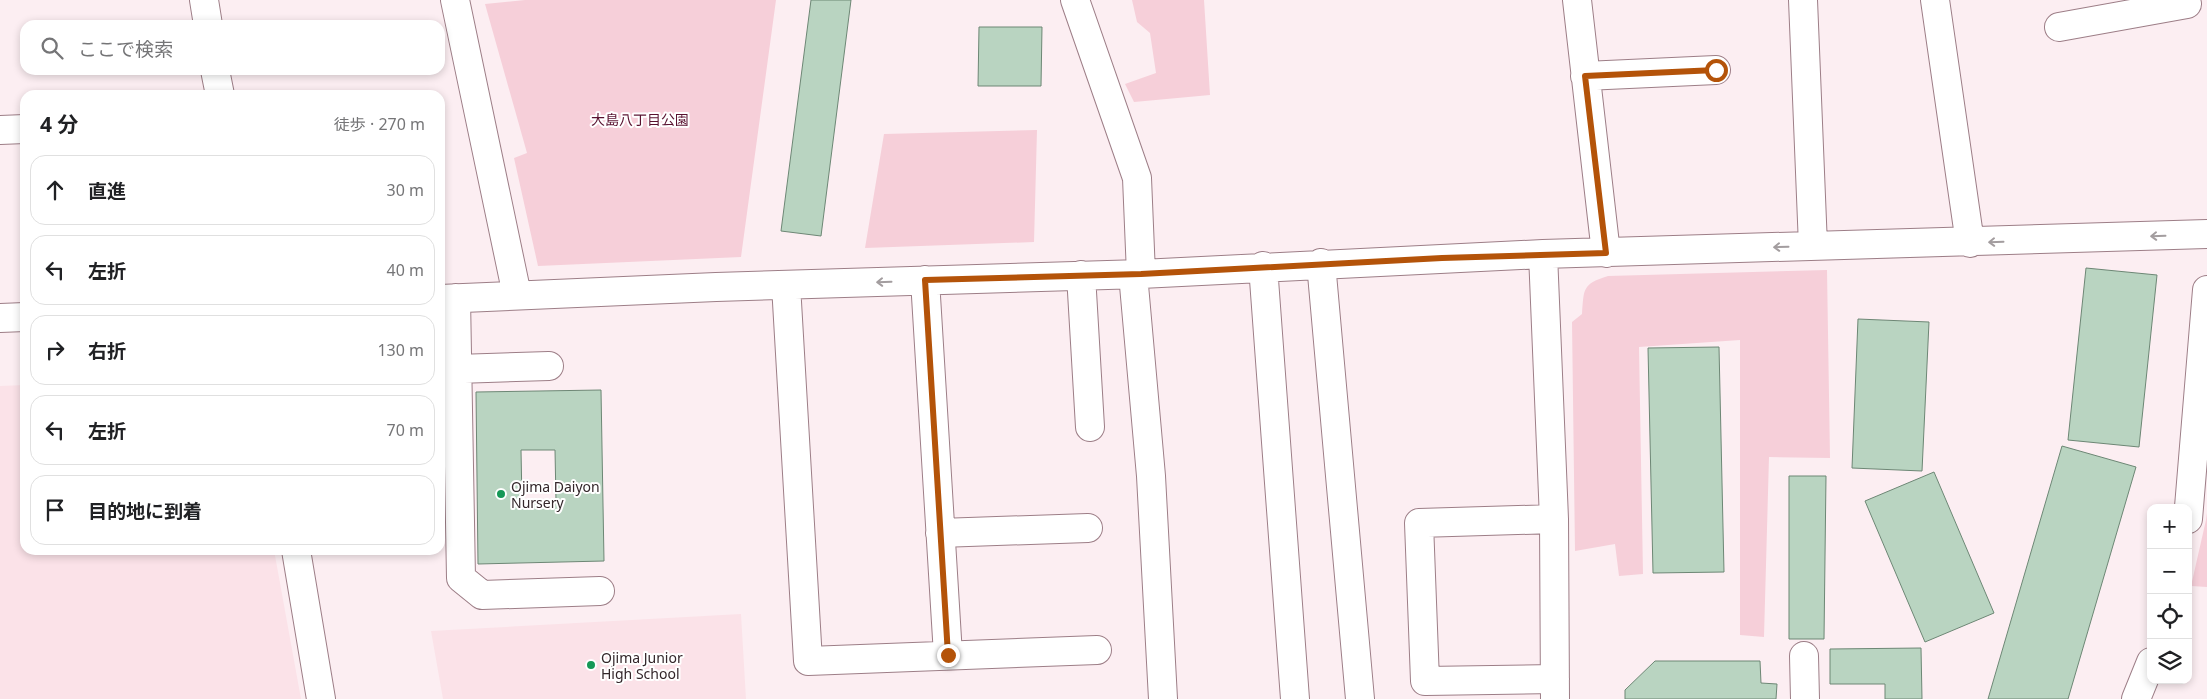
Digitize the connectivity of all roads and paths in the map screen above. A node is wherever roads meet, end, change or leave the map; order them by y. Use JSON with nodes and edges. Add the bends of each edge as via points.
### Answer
{"nodes":[{"id":1,"x":204,"y":0,"type":"edge"},
{"id":2,"x":455,"y":0,"type":"edge"},
{"id":3,"x":1075,"y":0,"type":"edge"},
{"id":4,"x":1577,"y":0,"type":"edge"},
{"id":5,"x":1803,"y":0,"type":"edge"},
{"id":6,"x":1936,"y":0,"type":"edge"},
{"id":7,"x":2187,"y":4,"type":"dead end"},
{"id":8,"x":207,"y":20,"type":"edge"},
{"id":9,"x":2059,"y":27,"type":"dead end"},
{"id":10,"x":1716,"y":70,"type":"dead end"},
{"id":11,"x":217,"y":75,"type":"edge"},
{"id":12,"x":1585,"y":76,"type":"junction"},
{"id":13,"x":219,"y":90,"type":"edge"},
{"id":14,"x":20,"y":129,"type":"edge"},
{"id":15,"x":0,"y":130,"type":"edge"},
{"id":16,"x":2207,"y":234,"type":"edge"},
{"id":17,"x":1970,"y":242,"type":"junction"},
{"id":18,"x":1813,"y":246,"type":"junction"},
{"id":19,"x":1606,"y":253,"type":"junction"},
{"id":20,"x":1543,"y":254,"type":"junction"},
{"id":21,"x":1321,"y":263,"type":"junction"},
{"id":22,"x":1263,"y":266,"type":"junction"},
{"id":23,"x":1137,"y":274,"type":"junction"},
{"id":24,"x":1081,"y":275,"type":"junction"},
{"id":25,"x":925,"y":280,"type":"junction"},
{"id":26,"x":786,"y":285,"type":"junction"},
{"id":27,"x":2207,"y":290,"type":"edge"},
{"id":28,"x":517,"y":296,"type":"junction"},
{"id":29,"x":448,"y":299,"type":"edge"},
{"id":30,"x":20,"y":317,"type":"edge"},
{"id":31,"x":0,"y":318,"type":"edge"},
{"id":32,"x":549,"y":366,"type":"dead end"},
{"id":33,"x":457,"y":369,"type":"junction"},
{"id":34,"x":1090,"y":427,"type":"dead end"},
{"id":35,"x":2189,"y":504,"type":"edge"},
{"id":36,"x":1554,"y":519,"type":"junction"},
{"id":37,"x":1088,"y":528,"type":"dead end"},
{"id":38,"x":940,"y":533,"type":"junction"},
{"id":39,"x":297,"y":555,"type":"edge"},
{"id":40,"x":600,"y":591,"type":"dead end"},
{"id":41,"x":1097,"y":650,"type":"dead end"},
{"id":42,"x":948,"y":655,"type":"junction"},
{"id":43,"x":1804,"y":656,"type":"dead end"},
{"id":44,"x":2147,"y":672,"type":"edge"},
{"id":45,"x":1555,"y":689,"type":"edge"},
{"id":46,"x":321,"y":699,"type":"edge"},
{"id":47,"x":1164,"y":699,"type":"edge"},
{"id":48,"x":1295,"y":699,"type":"edge"},
{"id":49,"x":1360,"y":699,"type":"edge"},
{"id":50,"x":1804,"y":699,"type":"edge"},
{"id":51,"x":2136,"y":699,"type":"edge"}],
"edges":[{"from":1,"to":8,"type":"street"},
{"from":2,"to":28,"type":"street"},
{"from":3,"to":23,"type":"street","via":[[1137,178]]},
{"from":4,"to":12,"type":"street"},
{"from":5,"to":18,"type":"street"},
{"from":6,"to":17,"type":"street"},
{"from":7,"to":9,"type":"street"},
{"from":10,"to":12,"type":"street"},
{"from":11,"to":13,"type":"street"},
{"from":12,"to":19,"type":"street"},
{"from":14,"to":15,"type":"street"},
{"from":16,"to":17,"type":"street","one_way":true},
{"from":17,"to":18,"type":"street"},
{"from":18,"to":19,"type":"street","one_way":true},
{"from":19,"to":20,"type":"street"},
{"from":20,"to":21,"type":"street"},
{"from":20,"to":36,"type":"street"},
{"from":21,"to":22,"type":"street"},
{"from":21,"to":49,"type":"street"},
{"from":22,"to":23,"type":"street"},
{"from":22,"to":48,"type":"street"},
{"from":23,"to":24,"type":"street"},
{"from":23,"to":47,"type":"street"},
{"from":24,"to":25,"type":"street"},
{"from":24,"to":34,"type":"street"},
{"from":25,"to":26,"type":"street","one_way":true},
{"from":25,"to":38,"type":"street"},
{"from":26,"to":28,"type":"street"},
{"from":26,"to":42,"type":"street","via":[[808,661]]},
{"from":27,"to":35,"type":"street"},
{"from":28,"to":29,"type":"street"},
{"from":29,"to":33,"type":"street"},
{"from":30,"to":31,"type":"street"},
{"from":32,"to":33,"type":"street"},
{"from":33,"to":40,"type":"street","via":[[461,578],[482,595]]},
{"from":36,"to":45,"type":"street"},
{"from":36,"to":45,"type":"street","via":[[1419,522],[1425,681]]},
{"from":37,"to":38,"type":"street"},
{"from":38,"to":42,"type":"street"},
{"from":39,"to":46,"type":"street"},
{"from":41,"to":42,"type":"street"},
{"from":43,"to":50,"type":"street"},
{"from":44,"to":51,"type":"street"}]}
